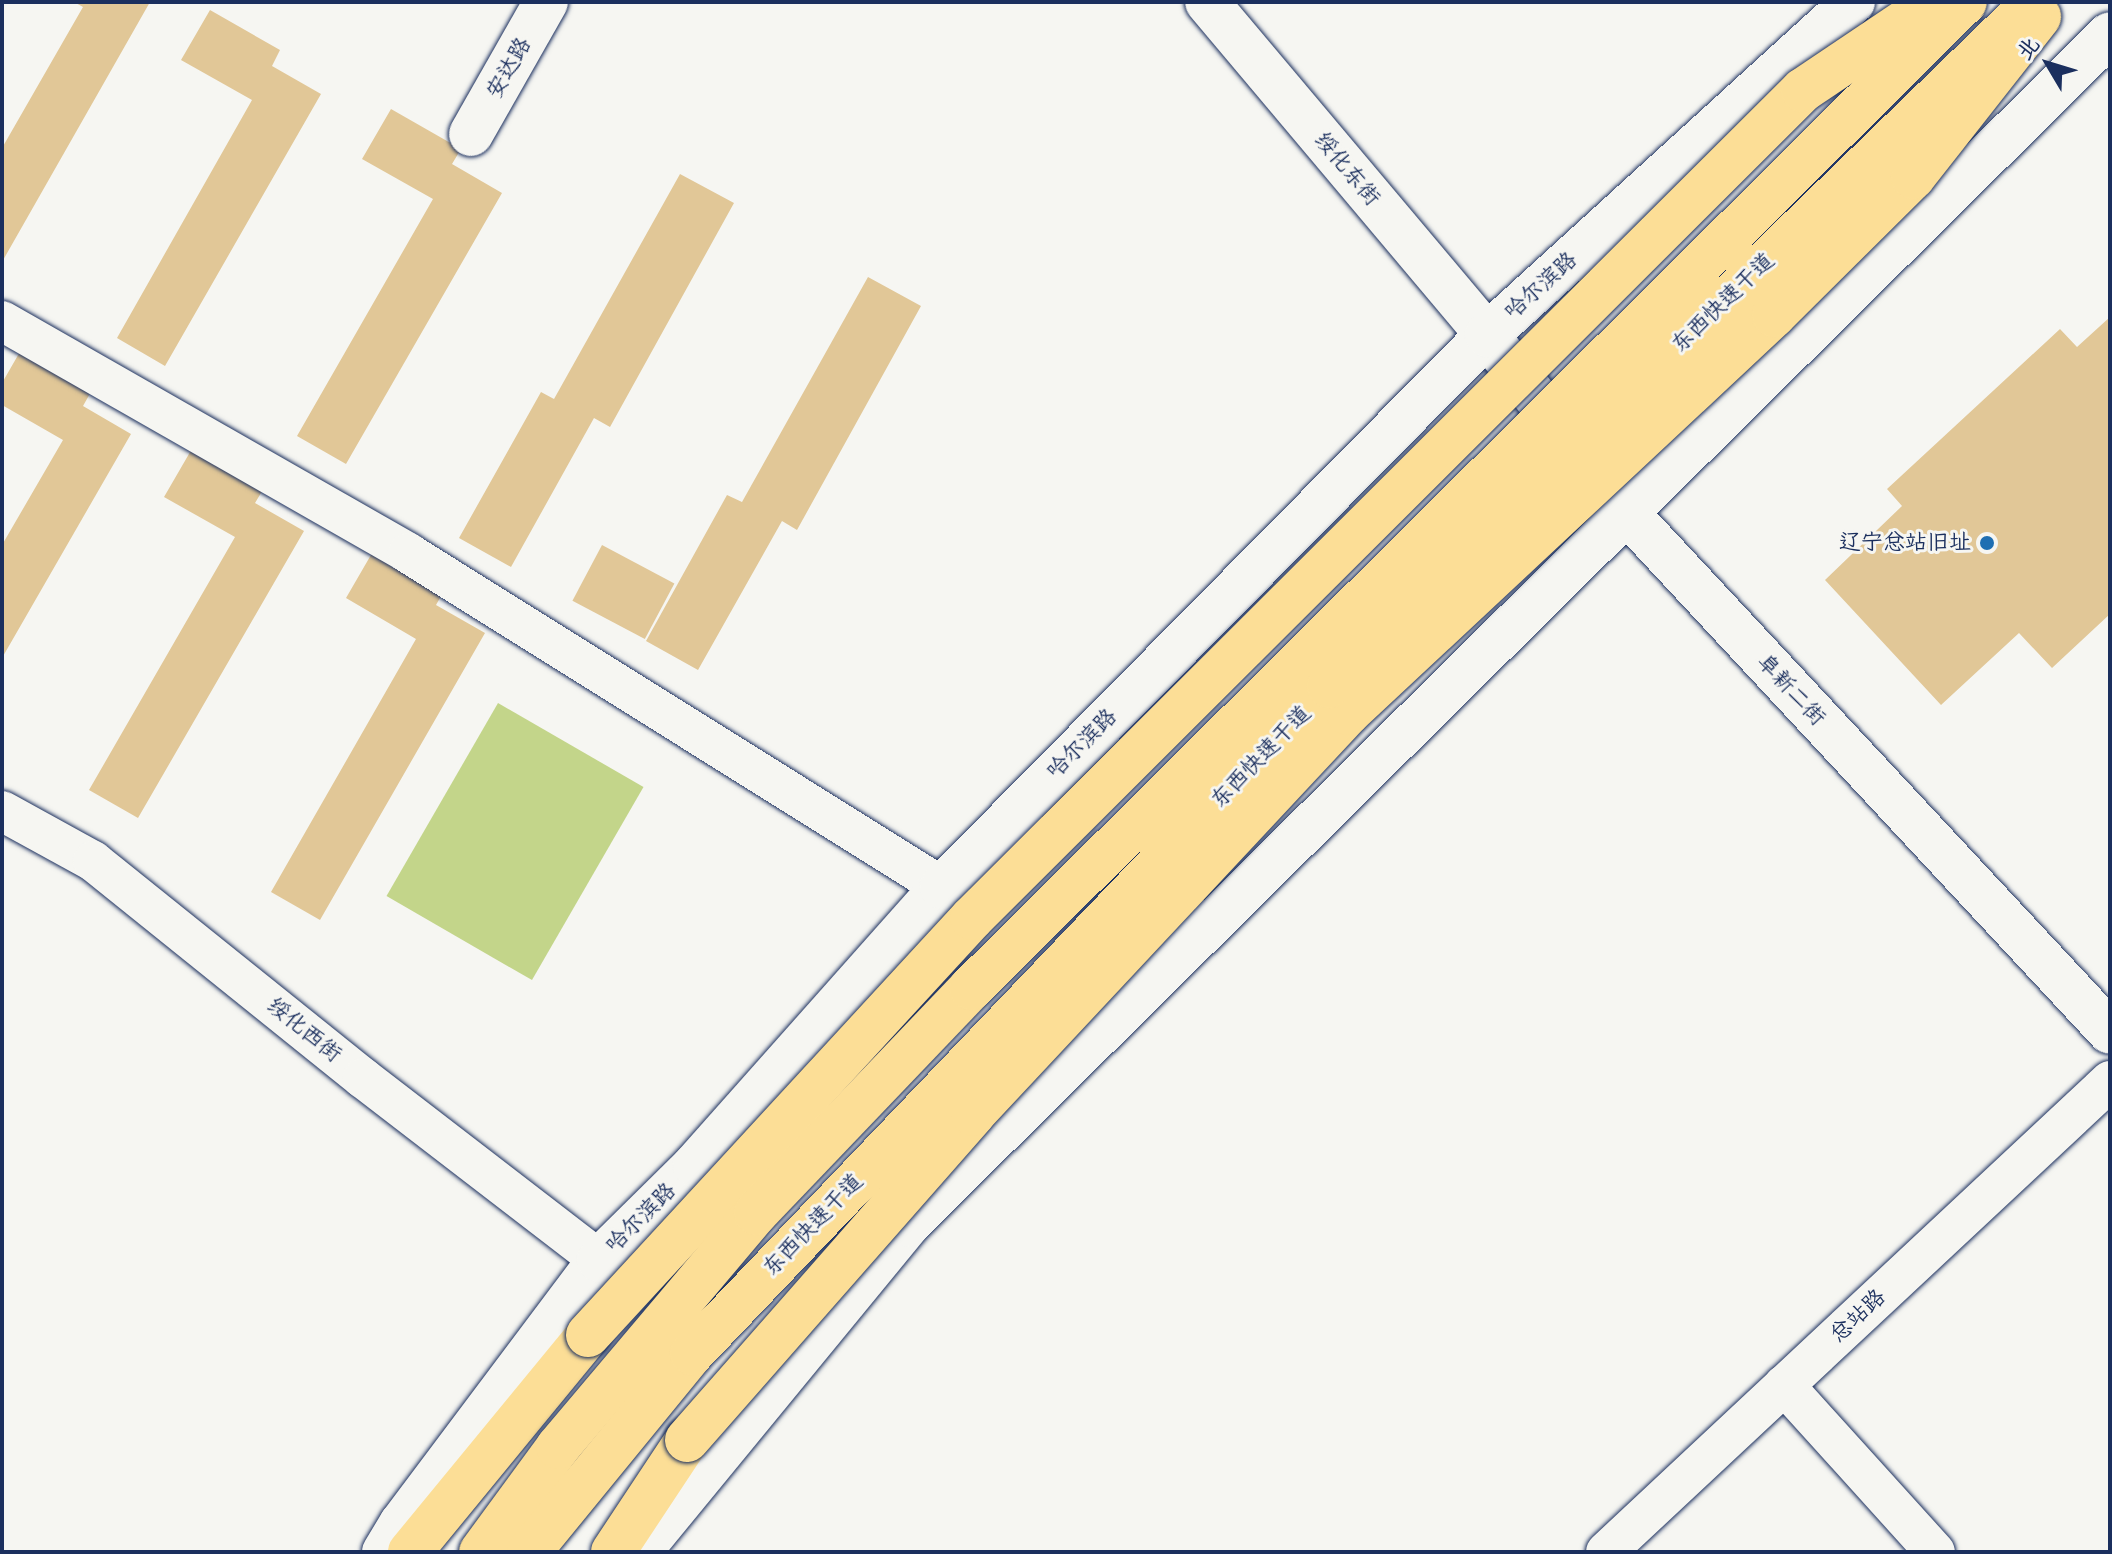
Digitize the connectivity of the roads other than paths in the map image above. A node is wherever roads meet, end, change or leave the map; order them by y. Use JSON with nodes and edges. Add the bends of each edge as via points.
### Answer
{"nodes":[{"id":1,"x":546,"y":2,"type":"edge"},
{"id":2,"x":1207,"y":2,"type":"edge"},
{"id":3,"x":1853,"y":2,"type":"edge"},
{"id":4,"x":1934,"y":2,"type":"edge"},
{"id":5,"x":1965,"y":2,"type":"edge"},
{"id":6,"x":2034,"y":2,"type":"edge"},
{"id":7,"x":2051,"y":2,"type":"edge"},
{"id":8,"x":2110,"y":34,"type":"edge"},
{"id":9,"x":471,"y":134,"type":"dead end"},
{"id":10,"x":2,"y":321,"type":"edge"},
{"id":11,"x":1487,"y":335,"type":"junction"},
{"id":12,"x":1626,"y":512,"type":"junction"},
{"id":13,"x":2,"y":811,"type":"edge"},
{"id":14,"x":942,"y":887,"type":"junction"},
{"id":15,"x":2110,"y":1032,"type":"edge"},
{"id":16,"x":2110,"y":1081,"type":"edge"},
{"id":17,"x":599,"y":1260,"type":"junction"},
{"id":18,"x":1784,"y":1385,"type":"junction"},
{"id":19,"x":384,"y":1552,"type":"edge"},
{"id":20,"x":410,"y":1552,"type":"edge"},
{"id":21,"x":481,"y":1552,"type":"edge"},
{"id":22,"x":529,"y":1552,"type":"edge"},
{"id":23,"x":613,"y":1552,"type":"edge"},
{"id":24,"x":639,"y":1552,"type":"edge"},
{"id":25,"x":1606,"y":1552,"type":"edge"},
{"id":26,"x":1935,"y":1552,"type":"edge"}],
"edges":[{"from":1,"to":9,"type":"main road","name":"安达路"},
{"from":2,"to":11,"type":"main road","name":"绥化东街"},
{"from":3,"to":11,"type":"main road","name":"哈尔滨路"},
{"from":4,"to":20,"type":"main road","bridge":true,"via":[[1792,101],[972,918],[588,1335]]},
{"from":5,"to":21,"type":"main road","name":"东西快速干道","bridge":true,"via":[[950,1010],[756,1213],[558,1447]]},
{"from":6,"to":22,"type":"main road","name":"东西快速干道","bridge":true,"via":[[1329,686],[692,1353]]},
{"from":7,"to":23,"type":"main road","bridge":true,"via":[[1913,177],[1774,315],[1348,713],[973,1114],[687,1440]]},
{"from":8,"to":12,"type":"main road"},
{"from":10,"to":14,"type":"street","via":[[408,553]]},
{"from":11,"to":12,"type":"main road","name":"阜新二街"},
{"from":11,"to":14,"type":"main road","name":"哈尔滨路"},
{"from":12,"to":15,"type":"main road","name":"阜新二街"},
{"from":12,"to":24,"type":"main road","via":[[908,1224]]},
{"from":13,"to":17,"type":"street","name":"绥化西街","via":[[93,861]]},
{"from":14,"to":17,"type":"main road","name":"哈尔滨路","via":[[695,1165]]},
{"from":16,"to":18,"type":"street","name":"总站路"},
{"from":17,"to":19,"type":"main road","name":"哈尔滨路"},
{"from":18,"to":25,"type":"street","name":"总站路"},
{"from":18,"to":26,"type":"street"}]}
